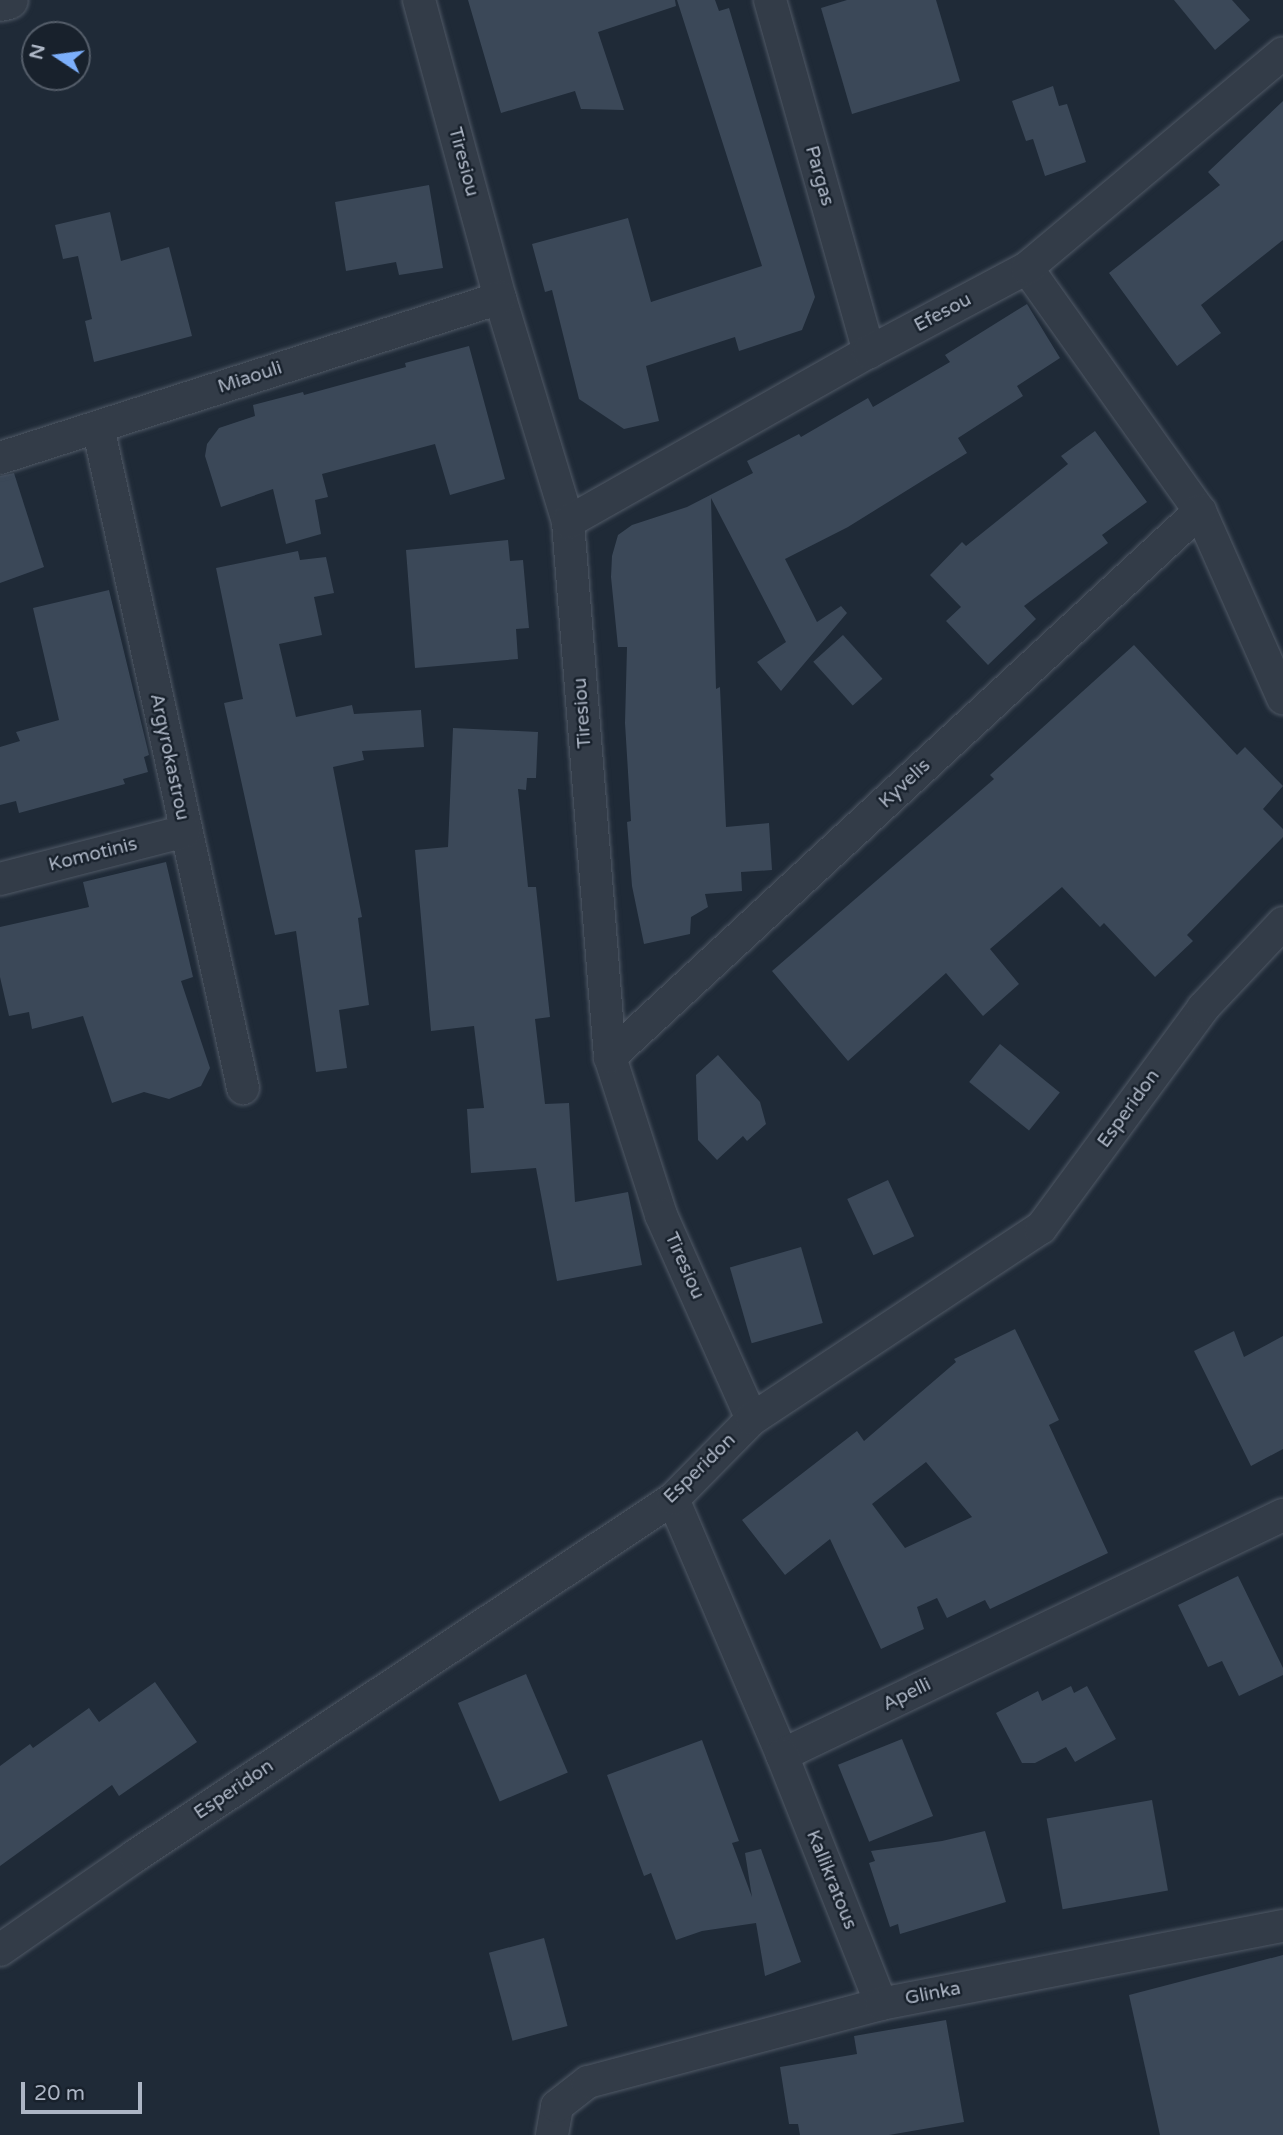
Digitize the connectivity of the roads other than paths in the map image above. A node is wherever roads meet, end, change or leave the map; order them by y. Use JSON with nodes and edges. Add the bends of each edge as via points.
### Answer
{"nodes":[{"id":1,"x":9,"y":0,"type":"edge"},
{"id":2,"x":419,"y":0,"type":"edge"},
{"id":3,"x":770,"y":0,"type":"edge"},
{"id":4,"x":0,"y":2,"type":"edge"},
{"id":5,"x":1283,"y":53,"type":"edge"},
{"id":6,"x":1027,"y":268,"type":"junction"},
{"id":7,"x":500,"y":298,"type":"junction"},
{"id":8,"x":869,"y":352,"type":"junction"},
{"id":9,"x":98,"y":427,"type":"junction"},
{"id":10,"x":0,"y":458,"type":"edge"},
{"id":11,"x":1200,"y":511,"type":"junction"},
{"id":12,"x":568,"y":522,"type":"junction"},
{"id":13,"x":1283,"y":698,"type":"edge"},
{"id":14,"x":185,"y":831,"type":"junction"},
{"id":15,"x":0,"y":878,"type":"edge"},
{"id":16,"x":1283,"y":923,"type":"edge"},
{"id":17,"x":610,"y":1057,"type":"junction"},
{"id":18,"x":243,"y":1088,"type":"dead end"},
{"id":19,"x":752,"y":1419,"type":"junction"},
{"id":20,"x":673,"y":1499,"type":"junction"},
{"id":21,"x":1283,"y":1515,"type":"edge"},
{"id":22,"x":782,"y":1755,"type":"junction"},
{"id":23,"x":1283,"y":1926,"type":"edge"},
{"id":24,"x":0,"y":1950,"type":"edge"},
{"id":25,"x":881,"y":2004,"type":"junction"},
{"id":26,"x":552,"y":2135,"type":"edge"}],
"edges":[{"from":1,"to":4,"type":"street"},
{"from":2,"to":7,"type":"street","name":"Tiresiou"},
{"from":3,"to":8,"type":"street","name":"Pargas"},
{"from":5,"to":6,"type":"street","name":"Efesou"},
{"from":6,"to":8,"type":"street","name":"Efesou"},
{"from":6,"to":11,"type":"street"},
{"from":7,"to":9,"type":"street","name":"Miaouli"},
{"from":7,"to":12,"type":"street","name":"Tiresiou"},
{"from":8,"to":12,"type":"street","name":"Efesou"},
{"from":9,"to":10,"type":"street","name":"Miaouli"},
{"from":9,"to":14,"type":"street","name":"Argyrokastrou"},
{"from":11,"to":13,"type":"street"},
{"from":11,"to":17,"type":"street","name":"Kyvelis"},
{"from":12,"to":17,"type":"street","name":"Tiresiou"},
{"from":14,"to":15,"type":"street","name":"Komotinis"},
{"from":14,"to":18,"type":"street","name":"Argyrokastrou"},
{"from":16,"to":19,"type":"street","name":"Esperidon","via":[[1203,1008],[1041,1228]]},
{"from":17,"to":19,"type":"street","name":"Tiresiou","via":[[661,1215]]},
{"from":19,"to":20,"type":"street","name":"Esperidon"},
{"from":20,"to":22,"type":"street"},
{"from":20,"to":24,"type":"street","name":"Esperidon"},
{"from":21,"to":22,"type":"street","name":"Apelli"},
{"from":22,"to":25,"type":"street","name":"Kallikratous"},
{"from":23,"to":25,"type":"street","name":"Glinka"},
{"from":25,"to":26,"type":"street","name":"Glinka","via":[[589,2082],[557,2106]]}]}
